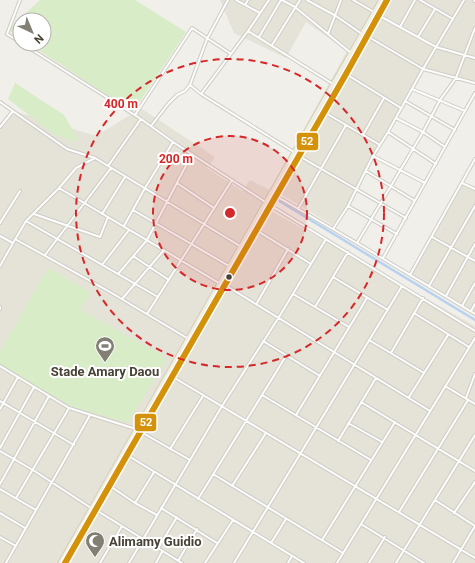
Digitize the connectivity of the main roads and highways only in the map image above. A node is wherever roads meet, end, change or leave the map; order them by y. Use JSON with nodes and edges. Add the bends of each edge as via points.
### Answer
{"nodes":[{"id":1,"x":381,"y":0,"type":"edge"},
{"id":2,"x":387,"y":0,"type":"edge"},
{"id":3,"x":138,"y":430,"type":"junction"},
{"id":4,"x":60,"y":563,"type":"edge"},
{"id":5,"x":65,"y":563,"type":"edge"}],
"edges":[{"from":1,"to":3,"type":"main road"},
{"from":2,"to":3,"type":"main road","via":[[172,377]]},
{"from":3,"to":4,"type":"main road"},
{"from":3,"to":5,"type":"main road","via":[[110,486]]}]}
